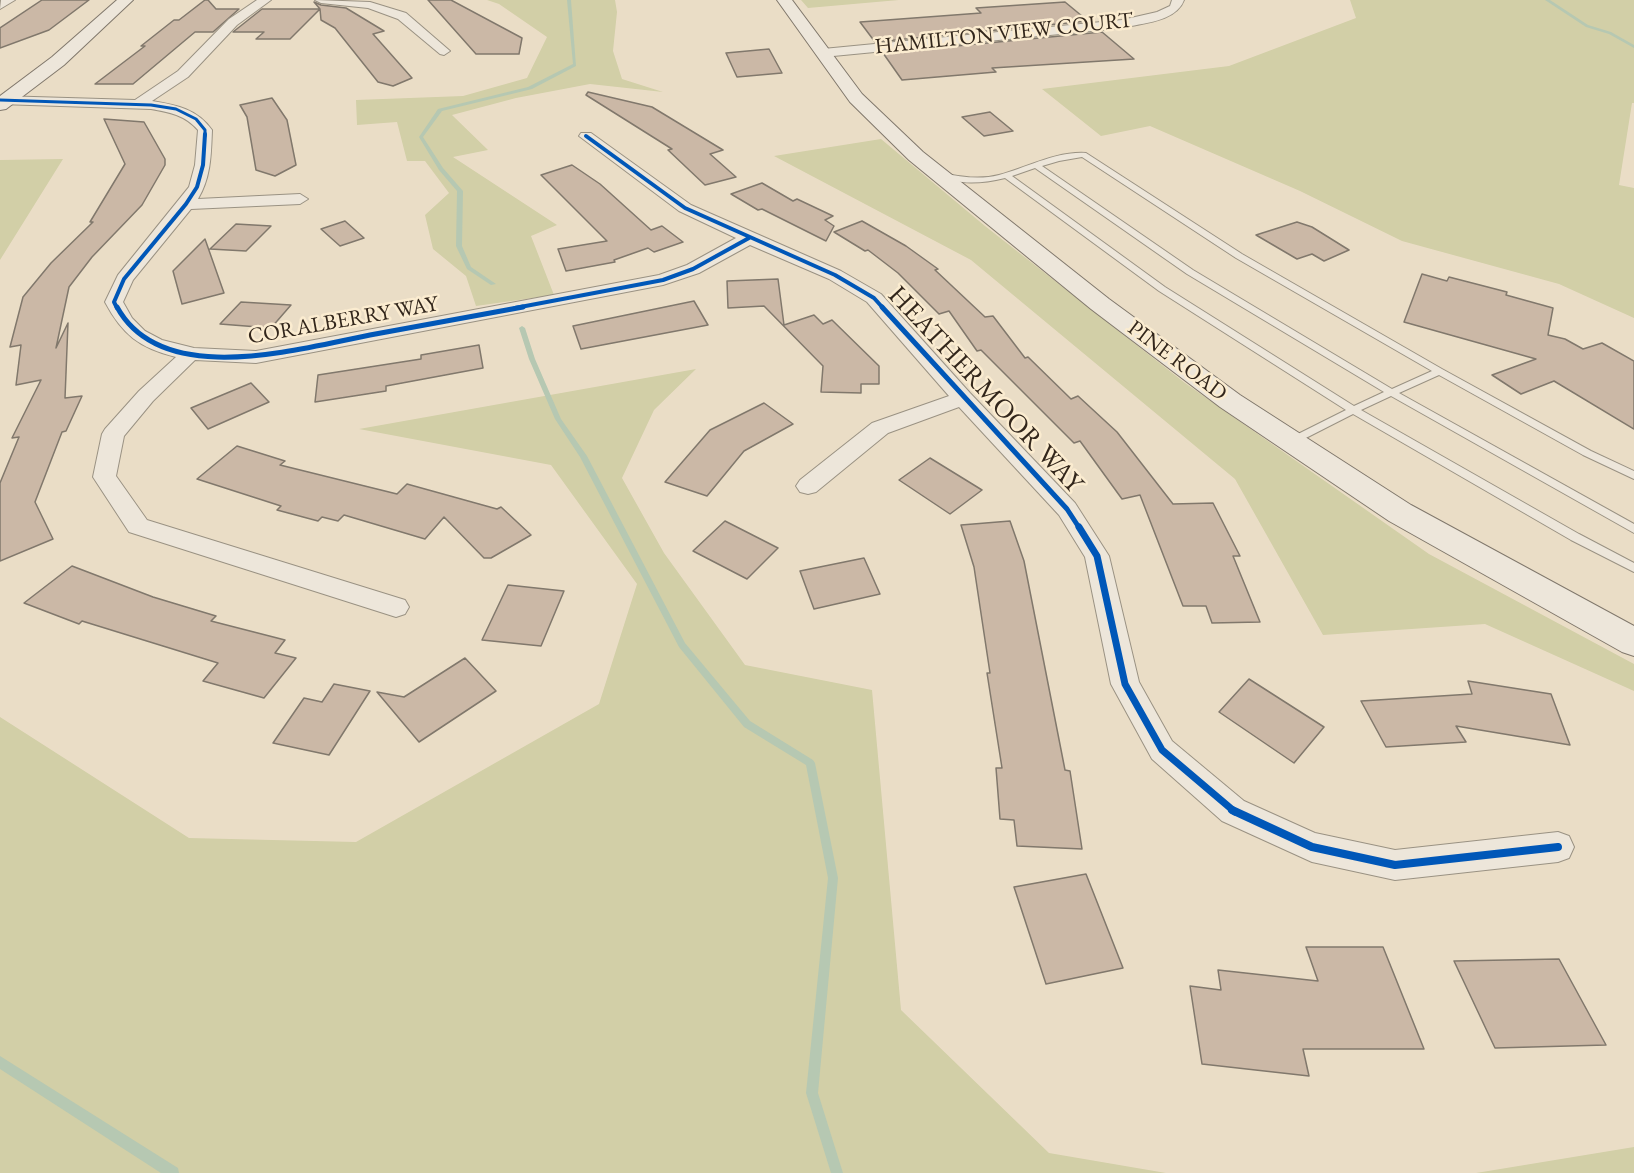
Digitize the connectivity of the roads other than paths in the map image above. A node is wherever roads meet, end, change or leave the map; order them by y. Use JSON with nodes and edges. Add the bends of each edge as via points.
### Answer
{"nodes":[{"id":1,"x":9,"y":0,"type":"edge"},
{"id":2,"x":126,"y":0,"type":"edge"},
{"id":3,"x":265,"y":0,"type":"edge"},
{"id":4,"x":321,"y":0,"type":"edge"},
{"id":5,"x":784,"y":0,"type":"edge"},
{"id":6,"x":1178,"y":0,"type":"edge"},
{"id":7,"x":0,"y":6,"type":"edge"},
{"id":8,"x":444,"y":51,"type":"dead end"},
{"id":9,"x":823,"y":53,"type":"junction"},
{"id":10,"x":2,"y":104,"type":"edge"},
{"id":11,"x":137,"y":105,"type":"junction"},
{"id":12,"x":586,"y":136,"type":"dead end"},
{"id":13,"x":1036,"y":165,"type":"junction"},
{"id":14,"x":938,"y":174,"type":"junction"},
{"id":15,"x":1006,"y":175,"type":"junction"},
{"id":16,"x":300,"y":199,"type":"dead end"},
{"id":17,"x":186,"y":204,"type":"junction"},
{"id":18,"x":748,"y":238,"type":"junction"},
{"id":19,"x":189,"y":355,"type":"junction"},
{"id":20,"x":1439,"y":371,"type":"junction"},
{"id":21,"x":1391,"y":392,"type":"junction"},
{"id":22,"x":963,"y":398,"type":"junction"},
{"id":23,"x":1353,"y":410,"type":"junction"},
{"id":24,"x":1292,"y":441,"type":"junction"},
{"id":25,"x":1634,"y":475,"type":"edge"},
{"id":26,"x":808,"y":486,"type":"dead end"},
{"id":27,"x":1634,"y":529,"type":"edge"},
{"id":28,"x":1634,"y":568,"type":"edge"},
{"id":29,"x":396,"y":607,"type":"dead end"},
{"id":30,"x":1634,"y":642,"type":"edge"},
{"id":31,"x":1558,"y":847,"type":"dead end"}],
"edges":[{"from":1,"to":7,"type":"street"},
{"from":2,"to":10,"type":"street","via":[[58,61]]},
{"from":3,"to":11,"type":"street","via":[[233,22],[183,74]]},
{"from":4,"to":8,"type":"street","via":[[370,5],[402,16]]},
{"from":5,"to":9,"type":"street","name":"PINE ROAD"},
{"from":6,"to":9,"type":"street","name":"HAMILTON VIEW COURT","via":[[1175,8],[1161,15],[1122,24]]},
{"from":9,"to":14,"type":"street","name":"PINE ROAD","via":[[856,98]]},
{"from":10,"to":11,"type":"street","name":"CORALBERRY WAY"},
{"from":11,"to":17,"type":"street","name":"CORALBERRY WAY","via":[[176,109],[196,119],[205,130],[203,165],[197,187]]},
{"from":12,"to":18,"type":"street","name":"HEATHERMOOR WAY","via":[[685,208]]},
{"from":13,"to":15,"type":"lane"},
{"from":13,"to":20,"type":"lane","via":[[1062,155],[1083,155],[1239,256]]},
{"from":13,"to":21,"type":"lane","via":[[1190,272]]},
{"from":14,"to":15,"type":"lane","via":[[973,180]]},
{"from":14,"to":24,"type":"street","name":"PINE ROAD","via":[[1100,304],[1230,401]]},
{"from":15,"to":23,"type":"lane","via":[[1162,289]]},
{"from":16,"to":17,"type":"street"},
{"from":17,"to":19,"type":"street","name":"CORALBERRY WAY","via":[[124,279],[114,302],[137,335],[152,344]]},
{"from":18,"to":19,"type":"street","name":"CORALBERRY WAY","via":[[693,269],[663,280],[256,357]]},
{"from":18,"to":22,"type":"street","name":"HEATHERMOOR WAY","via":[[836,275],[874,298]]},
{"from":19,"to":29,"type":"street","via":[[113,434],[104,477],[138,526]]},
{"from":20,"to":21,"type":"lane"},
{"from":20,"to":25,"type":"lane"},
{"from":21,"to":23,"type":"lane"},
{"from":21,"to":27,"type":"lane"},
{"from":22,"to":26,"type":"street","via":[[879,428]]},
{"from":22,"to":31,"type":"street","name":"HEATHERMOOR WAY","via":[[1067,508],[1097,555],[1125,684],[1162,750],[1233,811],[1312,847],[1395,864]]},
{"from":23,"to":24,"type":"lane"},
{"from":23,"to":28,"type":"lane"},
{"from":24,"to":30,"type":"street","name":"PINE ROAD","via":[[1400,513]]}]}
